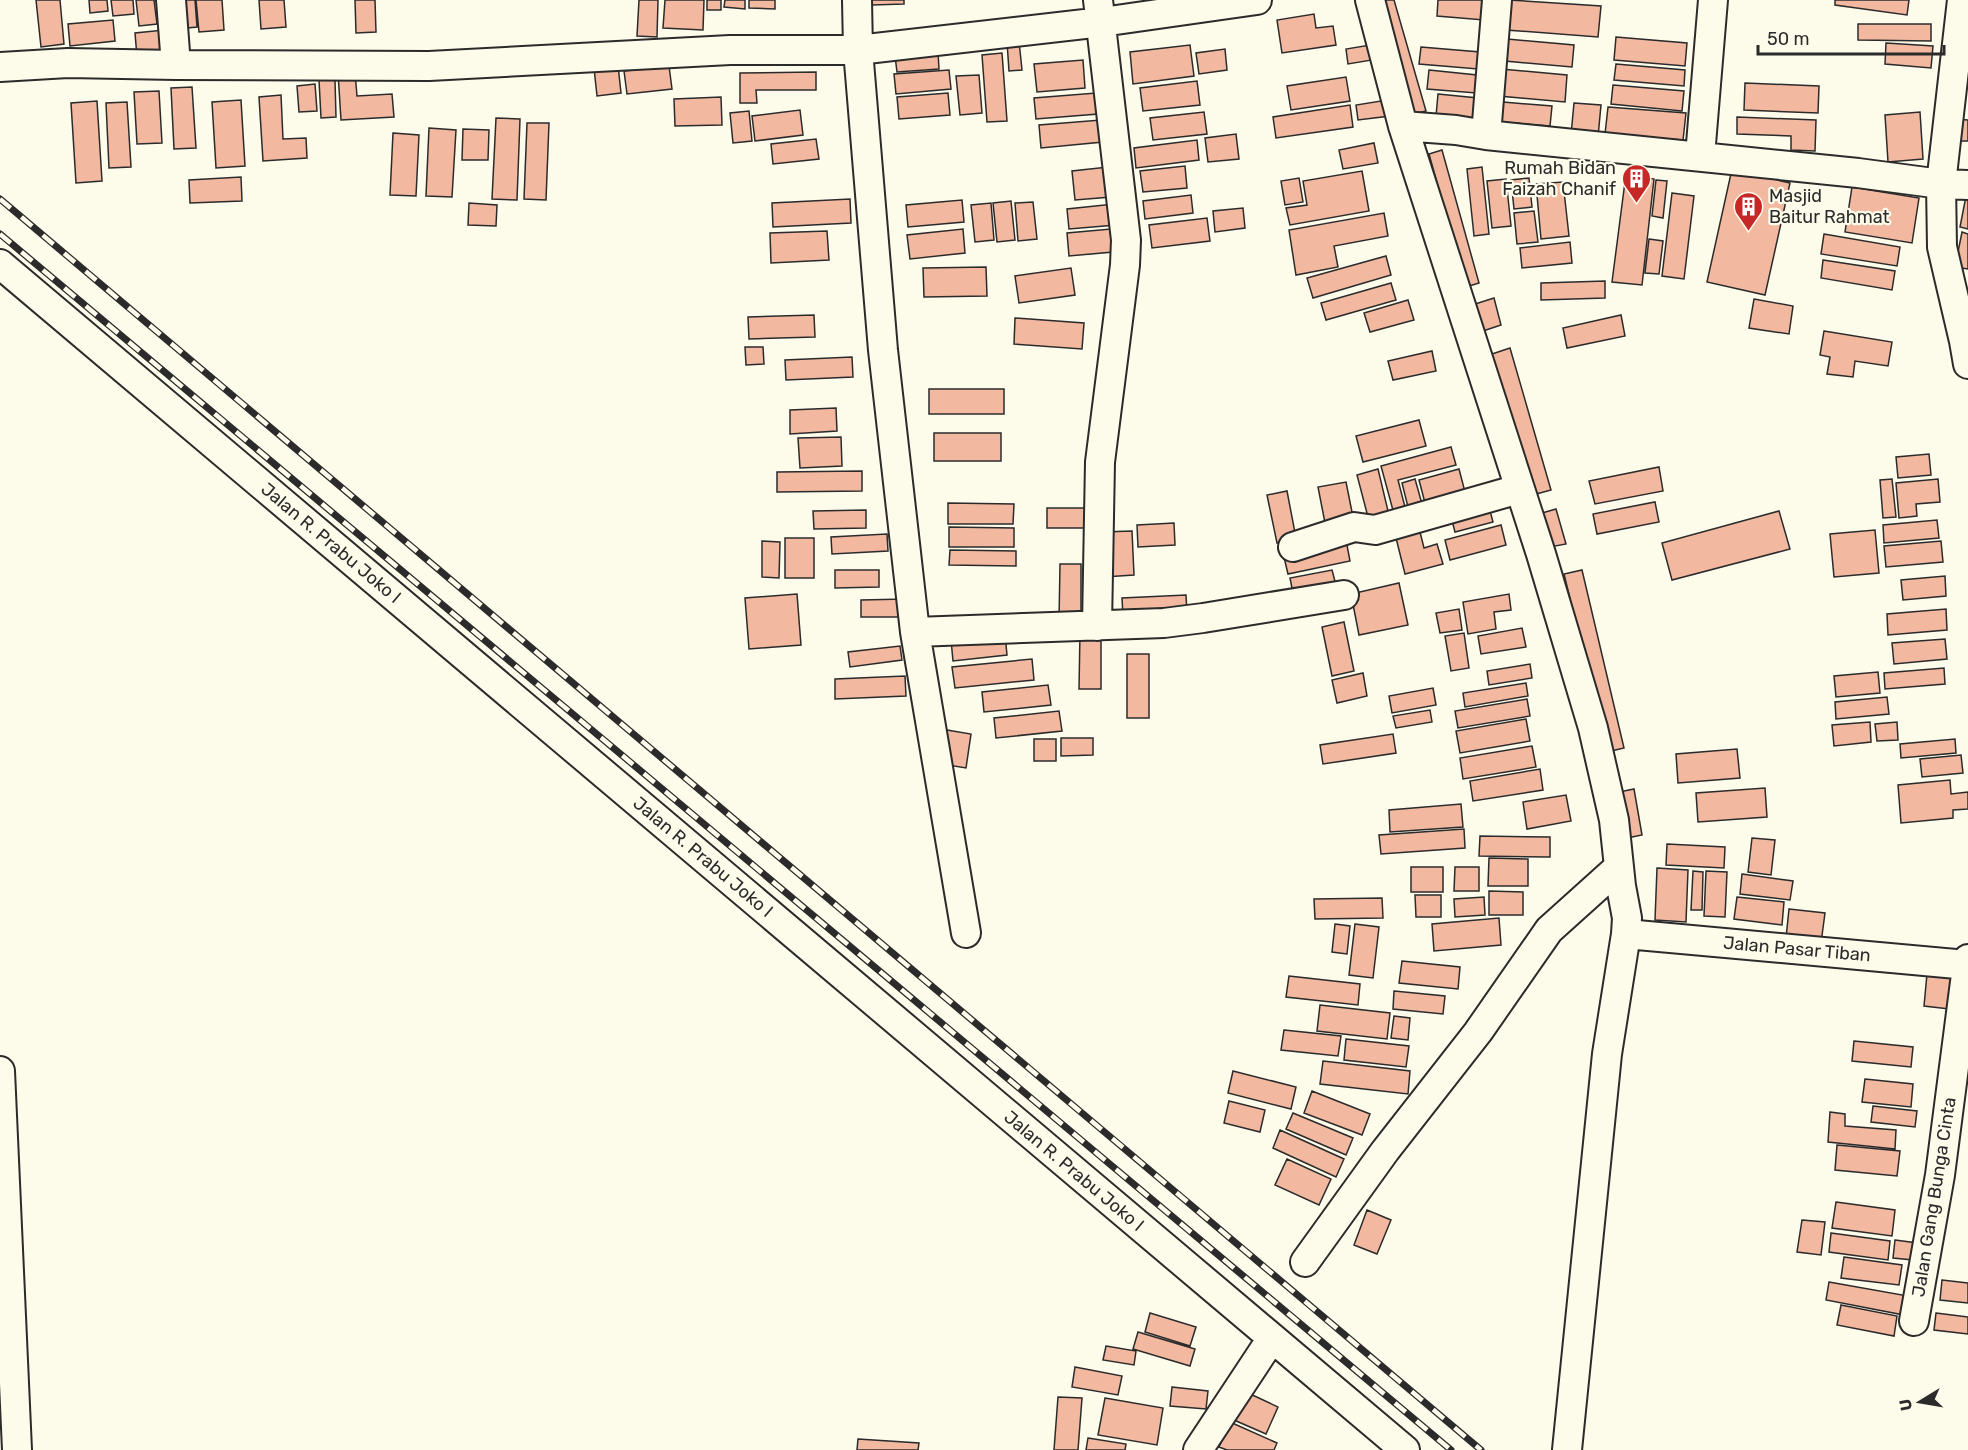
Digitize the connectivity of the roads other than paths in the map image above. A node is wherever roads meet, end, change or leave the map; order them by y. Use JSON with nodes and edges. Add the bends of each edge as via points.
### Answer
{"nodes":[{"id":1,"x":171,"y":0,"type":"edge"},
{"id":2,"x":856,"y":0,"type":"edge"},
{"id":3,"x":1257,"y":0,"type":"edge"},
{"id":4,"x":1370,"y":0,"type":"edge"},
{"id":5,"x":1497,"y":0,"type":"edge"},
{"id":6,"x":1713,"y":0,"type":"edge"},
{"id":7,"x":1962,"y":0,"type":"edge"},
{"id":8,"x":1100,"y":11,"type":"edge"},
{"id":9,"x":858,"y":50,"type":"junction"},
{"id":10,"x":176,"y":65,"type":"junction"},
{"id":11,"x":0,"y":67,"type":"edge"},
{"id":12,"x":1412,"y":127,"type":"junction"},
{"id":13,"x":1486,"y":135,"type":"junction"},
{"id":14,"x":1700,"y":156,"type":"junction"},
{"id":15,"x":1955,"y":185,"type":"edge"},
{"id":16,"x":0,"y":264,"type":"edge"},
{"id":17,"x":1968,"y":364,"type":"edge"},
{"id":18,"x":1519,"y":489,"type":"junction"},
{"id":19,"x":1293,"y":547,"type":"dead end"},
{"id":20,"x":1344,"y":595,"type":"dead end"},
{"id":21,"x":1097,"y":626,"type":"junction"},
{"id":22,"x":915,"y":632,"type":"junction"},
{"id":23,"x":1620,"y":876,"type":"junction"},
{"id":24,"x":1627,"y":926,"type":"junction"},
{"id":25,"x":966,"y":933,"type":"dead end"},
{"id":26,"x":1968,"y":959,"type":"edge"},
{"id":27,"x":1968,"y":965,"type":"edge"},
{"id":28,"x":0,"y":1071,"type":"edge"},
{"id":29,"x":0,"y":1079,"type":"edge"},
{"id":30,"x":1305,"y":1262,"type":"dead end"},
{"id":31,"x":1914,"y":1321,"type":"dead end"},
{"id":32,"x":1272,"y":1338,"type":"junction"},
{"id":33,"x":16,"y":1450,"type":"edge"},
{"id":34,"x":1197,"y":1450,"type":"edge"},
{"id":35,"x":1406,"y":1450,"type":"edge"},
{"id":36,"x":1567,"y":1450,"type":"edge"}],
"edges":[{"from":1,"to":10,"type":"street"},
{"from":2,"to":9,"type":"street"},
{"from":3,"to":8,"type":"street"},
{"from":4,"to":12,"type":"street"},
{"from":5,"to":13,"type":"street"},
{"from":6,"to":14,"type":"street"},
{"from":7,"to":15,"type":"street"},
{"from":8,"to":9,"type":"street"},
{"from":8,"to":21,"type":"street","via":[[1126,240],[1100,462]]},
{"from":9,"to":10,"type":"street","via":[[730,50],[429,66]]},
{"from":9,"to":22,"type":"street","via":[[883,350]]},
{"from":10,"to":11,"type":"street","via":[[68,63]]},
{"from":12,"to":13,"type":"street"},
{"from":12,"to":18,"type":"street"},
{"from":13,"to":14,"type":"street"},
{"from":14,"to":15,"type":"street"},
{"from":15,"to":17,"type":"street","via":[[1942,247]]},
{"from":16,"to":32,"type":"street","name":"Jalan R. Prabu Joko I"},
{"from":18,"to":19,"type":"street","via":[[1375,530],[1354,527]]},
{"from":18,"to":23,"type":"street","via":[[1593,728],[1614,820]]},
{"from":20,"to":21,"type":"street","via":[[1164,623]]},
{"from":21,"to":22,"type":"street"},
{"from":22,"to":25,"type":"street"},
{"from":23,"to":24,"type":"street"},
{"from":23,"to":30,"type":"street","via":[[1549,930],[1478,1032],[1384,1151]]},
{"from":24,"to":27,"type":"street","name":"Jalan Pasar Tiban"},
{"from":24,"to":36,"type":"street","via":[[1607,1054]]},
{"from":26,"to":27,"type":"street","name":"Jalan Gang Bunga Cinta"},
{"from":27,"to":31,"type":"street","name":"Jalan Gang Bunga Cinta","via":[[1940,1175]]},
{"from":28,"to":29,"type":"street"},
{"from":29,"to":33,"type":"street"},
{"from":32,"to":34,"type":"street"},
{"from":32,"to":35,"type":"street","name":"Jalan R. Prabu Joko I"}]}
